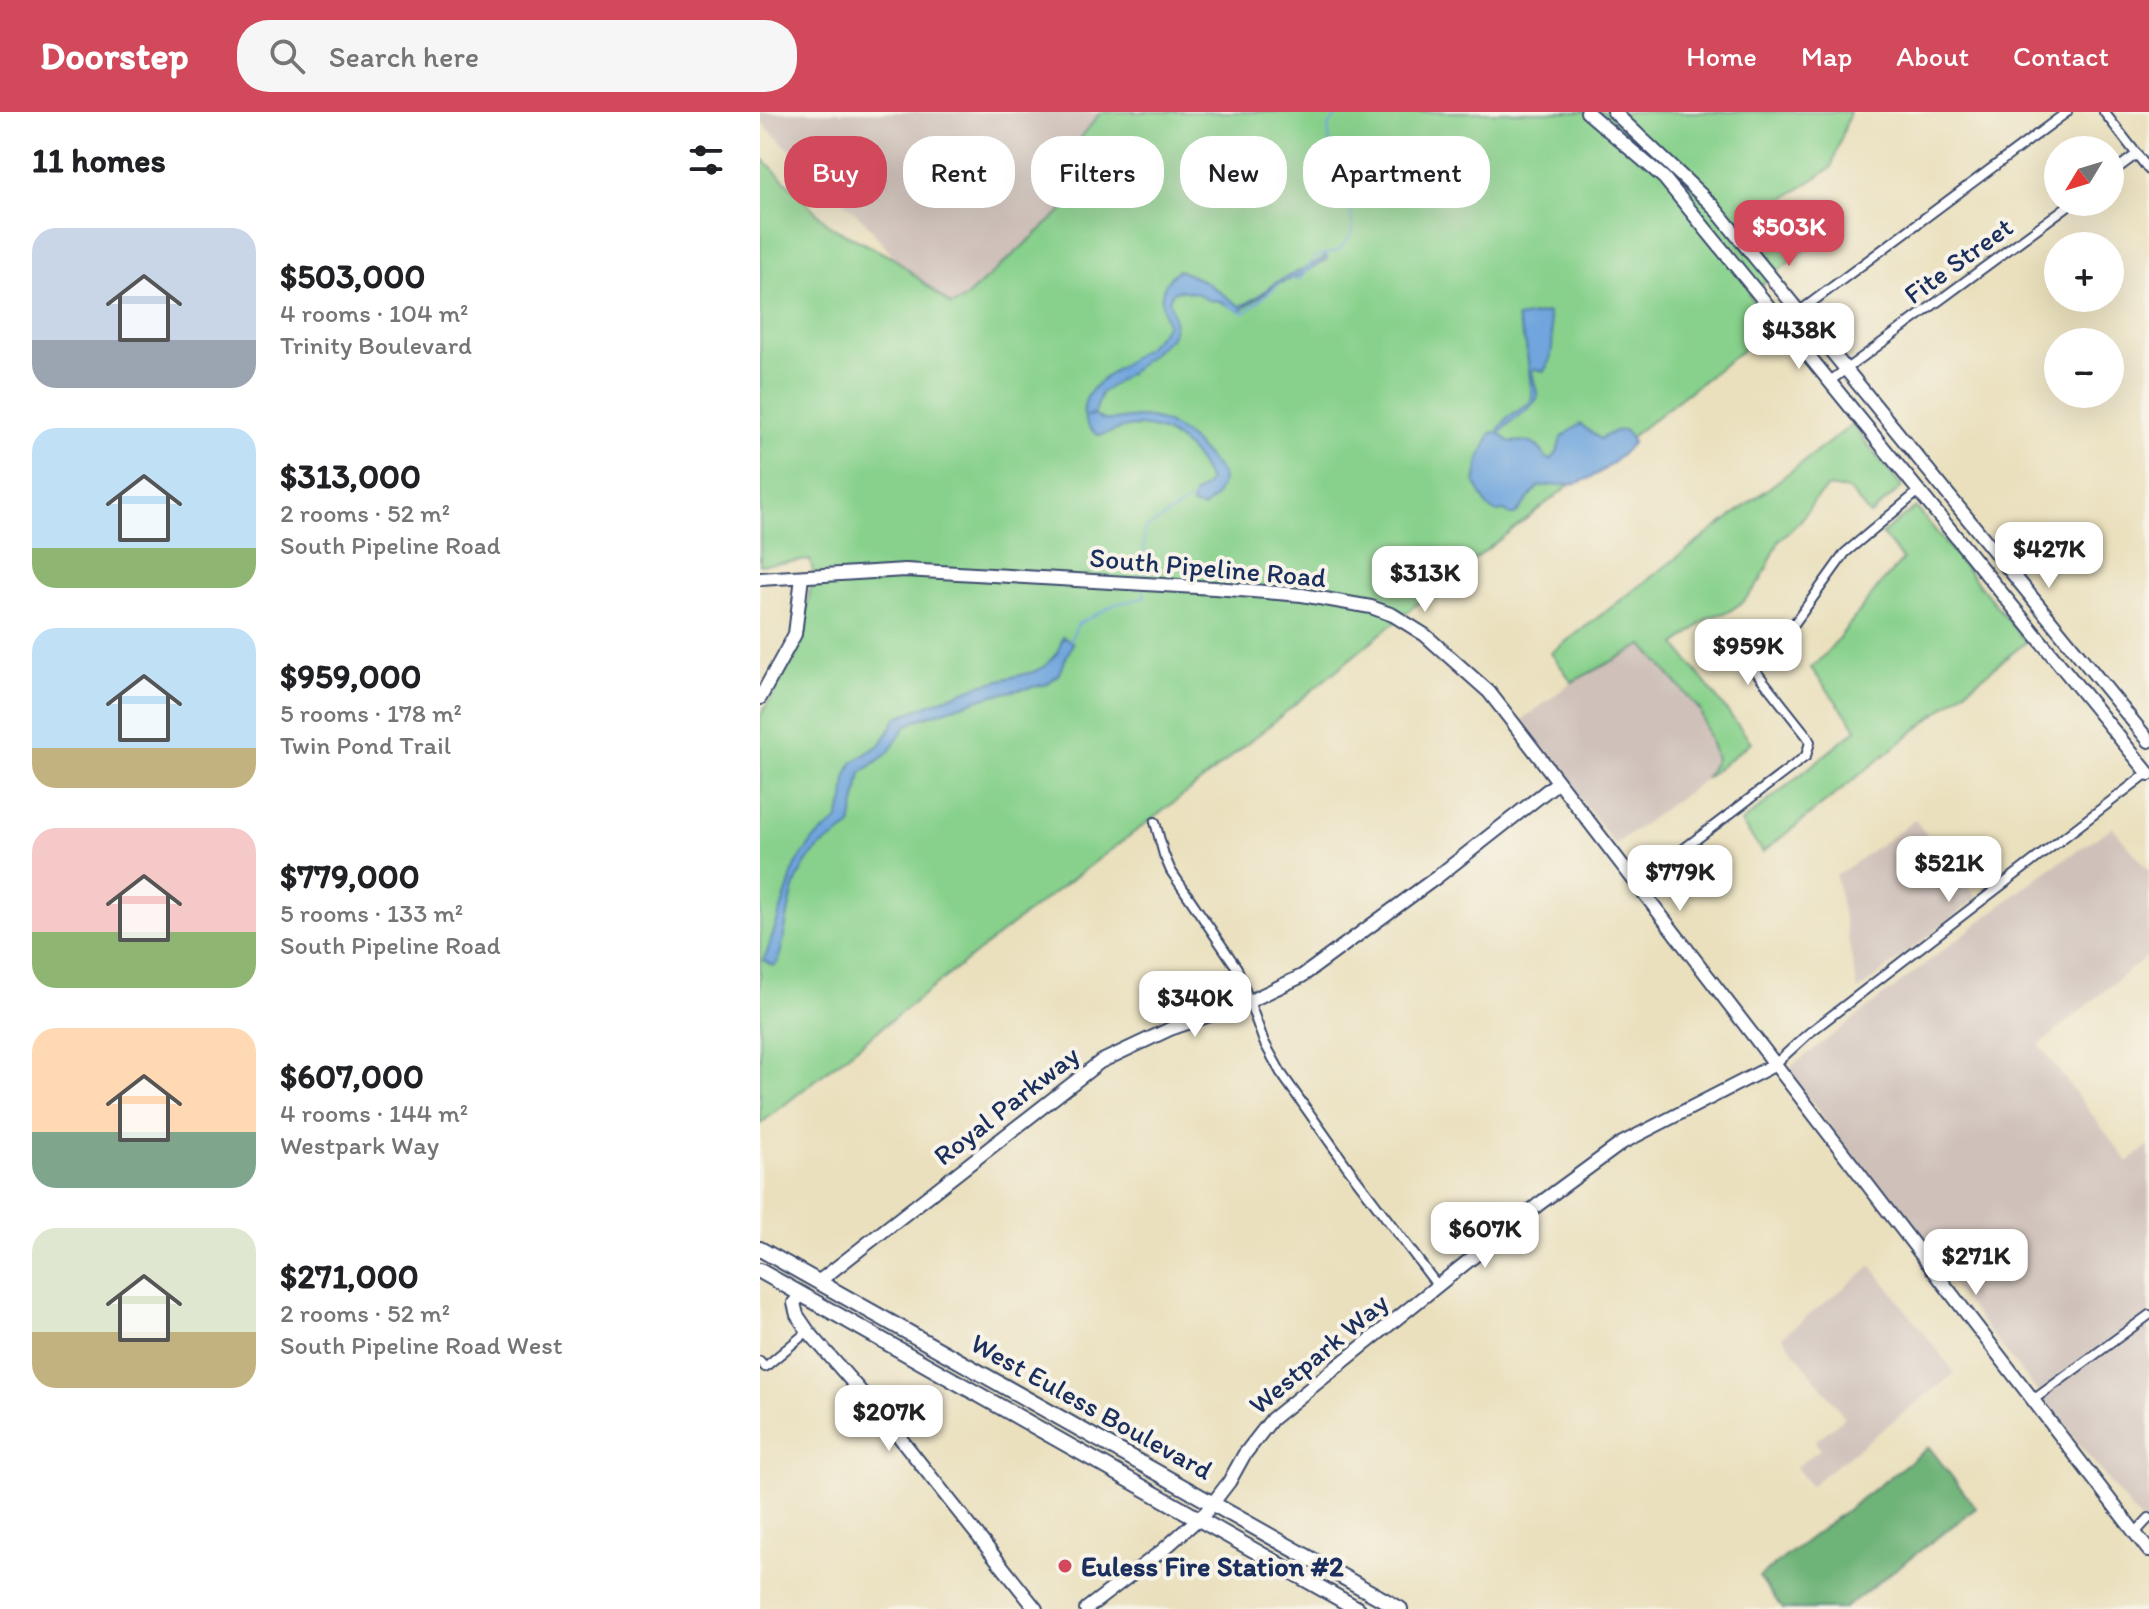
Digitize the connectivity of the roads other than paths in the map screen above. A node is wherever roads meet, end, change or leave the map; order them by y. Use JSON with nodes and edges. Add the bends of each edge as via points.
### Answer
{"nodes":[{"id":1,"x":1587,"y":112,"type":"edge"},
{"id":2,"x":1614,"y":112,"type":"edge"},
{"id":3,"x":2067,"y":112,"type":"edge"},
{"id":4,"x":2104,"y":112,"type":"edge"},
{"id":5,"x":2137,"y":154,"type":"junction"},
{"id":6,"x":2124,"y":164,"type":"edge"},
{"id":7,"x":2149,"y":170,"type":"edge"},
{"id":8,"x":2054,"y":216,"type":"edge"},
{"id":9,"x":1800,"y":311,"type":"junction"},
{"id":10,"x":1846,"y":370,"type":"junction"},
{"id":11,"x":1830,"y":381,"type":"junction"},
{"id":12,"x":1919,"y":491,"type":"junction"},
{"id":13,"x":802,"y":577,"type":"junction"},
{"id":14,"x":760,"y":579,"type":"edge"},
{"id":15,"x":760,"y":698,"type":"edge"},
{"id":16,"x":2149,"y":741,"type":"edge"},
{"id":17,"x":2149,"y":773,"type":"edge"},
{"id":18,"x":1558,"y":782,"type":"junction"},
{"id":19,"x":1155,"y":822,"type":"dead end"},
{"id":20,"x":1636,"y":885,"type":"junction"},
{"id":21,"x":1250,"y":1001,"type":"junction"},
{"id":22,"x":1774,"y":1065,"type":"junction"},
{"id":23,"x":760,"y":1249,"type":"edge"},
{"id":24,"x":760,"y":1262,"type":"edge"},
{"id":25,"x":760,"y":1271,"type":"edge"},
{"id":26,"x":818,"y":1282,"type":"junction"},
{"id":27,"x":1437,"y":1285,"type":"junction"},
{"id":28,"x":801,"y":1294,"type":"junction"},
{"id":29,"x":2149,"y":1315,"type":"edge"},
{"id":30,"x":808,"y":1331,"type":"junction"},
{"id":31,"x":910,"y":1333,"type":"junction"},
{"id":32,"x":762,"y":1364,"type":"edge"},
{"id":33,"x":1012,"y":1392,"type":"junction"},
{"id":34,"x":2033,"y":1400,"type":"junction"},
{"id":35,"x":999,"y":1405,"type":"junction"},
{"id":36,"x":1213,"y":1504,"type":"junction"},
{"id":37,"x":2149,"y":1518,"type":"edge"},
{"id":38,"x":1198,"y":1519,"type":"junction"},
{"id":39,"x":2135,"y":1533,"type":"junction"},
{"id":40,"x":2149,"y":1551,"type":"edge"},
{"id":41,"x":1036,"y":1609,"type":"edge"},
{"id":42,"x":1086,"y":1609,"type":"edge"},
{"id":43,"x":1358,"y":1609,"type":"edge"},
{"id":44,"x":1400,"y":1609,"type":"edge"}],
"edges":[{"from":1,"to":11,"type":"street","via":[[1664,178]]},
{"from":2,"to":9,"type":"street","via":[[1712,205]]},
{"from":3,"to":9,"type":"street"},
{"from":4,"to":5,"type":"street"},
{"from":5,"to":6,"type":"street"},
{"from":5,"to":7,"type":"street"},
{"from":8,"to":10,"type":"street","name":"Fite Street"},
{"from":9,"to":10,"type":"street"},
{"from":10,"to":11,"type":"street","name":"Fite Street"},
{"from":10,"to":16,"type":"street"},
{"from":11,"to":12,"type":"street"},
{"from":12,"to":17,"type":"street"},
{"from":12,"to":20,"type":"street","via":[[1845,553],[1800,617],[1754,657],[1758,674],[1807,736],[1806,756]]},
{"from":13,"to":14,"type":"street","name":"South Pipeline Road"},
{"from":13,"to":15,"type":"street","via":[[795,634]]},
{"from":13,"to":18,"type":"street","name":"South Pipeline Road","via":[[905,570],[1214,588],[1371,607],[1404,621],[1489,692]]},
{"from":17,"to":22,"type":"street"},
{"from":18,"to":20,"type":"street","name":"South Pipeline Road"},
{"from":18,"to":21,"type":"street","name":"Royal Parkway","via":[[1338,952]]},
{"from":19,"to":21,"type":"street","via":[[1171,871],[1237,968]]},
{"from":20,"to":22,"type":"street","name":"South Pipeline Road"},
{"from":21,"to":26,"type":"street","name":"Royal Parkway","via":[[1170,1029],[1100,1062]]},
{"from":21,"to":27,"type":"street","via":[[1281,1073]]},
{"from":22,"to":27,"type":"street","name":"Westpark Way","via":[[1622,1143]]},
{"from":22,"to":34,"type":"street","name":"South Pipeline Road"},
{"from":23,"to":26,"type":"main road","name":"West Euless Boulevard"},
{"from":24,"to":26,"type":"main road","via":[[799,1283]]},
{"from":25,"to":28,"type":"main road","name":"West Euless Boulevard"},
{"from":26,"to":31,"type":"main road","name":"West Euless Boulevard"},
{"from":27,"to":36,"type":"street","name":"Westpark Way","via":[[1272,1419]]},
{"from":28,"to":30,"type":"street","via":[[794,1303]]},
{"from":28,"to":31,"type":"main road","via":[[817,1291],[897,1333]]},
{"from":28,"to":35,"type":"main road","name":"West Euless Boulevard"},
{"from":29,"to":34,"type":"street"},
{"from":30,"to":32,"type":"street"},
{"from":30,"to":41,"type":"street"},
{"from":31,"to":33,"type":"main road","name":"West Euless Boulevard"},
{"from":33,"to":35,"type":"main road"},
{"from":33,"to":36,"type":"main road","name":"West Euless Boulevard"},
{"from":34,"to":39,"type":"street","name":"South Pipeline Road"},
{"from":35,"to":38,"type":"main road","name":"West Euless Boulevard"},
{"from":36,"to":38,"type":"street","name":"Westpark Way"},
{"from":36,"to":44,"type":"main road","name":"West Euless Boulevard"},
{"from":37,"to":39,"type":"street"},
{"from":38,"to":42,"type":"street","name":"Westpark Way"},
{"from":38,"to":43,"type":"main road","name":"West Euless Boulevard"},
{"from":39,"to":40,"type":"street","name":"South Pipeline Road"}]}
